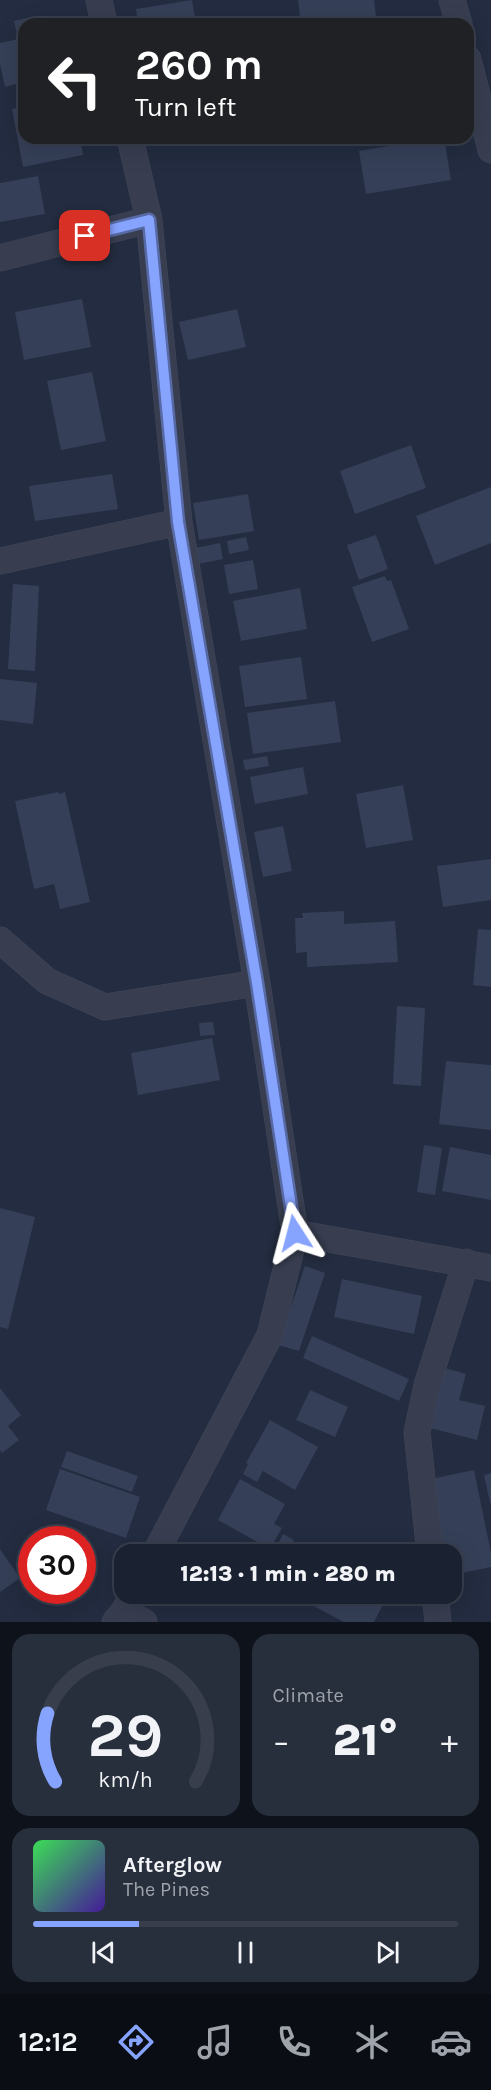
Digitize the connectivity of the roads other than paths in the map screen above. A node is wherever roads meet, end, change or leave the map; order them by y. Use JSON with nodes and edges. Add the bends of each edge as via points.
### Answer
{"nodes":[{"id":1,"x":99,"y":0,"type":"edge"},
{"id":2,"x":452,"y":0,"type":"edge"},
{"id":3,"x":103,"y":18,"type":"edge"},
{"id":4,"x":457,"y":18,"type":"edge"},
{"id":5,"x":474,"y":83,"type":"edge"},
{"id":6,"x":131,"y":144,"type":"edge"},
{"id":7,"x":491,"y":150,"type":"edge"},
{"id":8,"x":149,"y":220,"type":"junction"},
{"id":9,"x":0,"y":258,"type":"edge"},
{"id":10,"x":178,"y":522,"type":"junction"},
{"id":11,"x":0,"y":561,"type":"edge"},
{"id":12,"x":0,"y":940,"type":"edge"},
{"id":13,"x":257,"y":983,"type":"junction"},
{"id":14,"x":295,"y":1233,"type":"junction"},
{"id":15,"x":466,"y":1262,"type":"junction"},
{"id":16,"x":491,"y":1268,"type":"edge"},
{"id":17,"x":160,"y":1544,"type":"edge"},
{"id":18,"x":429,"y":1544,"type":"edge"},
{"id":19,"x":436,"y":1604,"type":"edge"},
{"id":20,"x":438,"y":1622,"type":"edge"}],
"edges":[{"from":1,"to":3,"type":"street"},
{"from":2,"to":4,"type":"street"},
{"from":5,"to":7,"type":"street"},
{"from":6,"to":8,"type":"street"},
{"from":8,"to":9,"type":"street"},
{"from":8,"to":10,"type":"street"},
{"from":10,"to":11,"type":"street"},
{"from":10,"to":13,"type":"street"},
{"from":12,"to":13,"type":"street","via":[[47,981],[105,1007]]},
{"from":13,"to":14,"type":"street"},
{"from":14,"to":15,"type":"street"},
{"from":14,"to":17,"type":"street","via":[[270,1335]]},
{"from":15,"to":16,"type":"street"},
{"from":15,"to":18,"type":"street","via":[[427,1385],[417,1432]]},
{"from":19,"to":20,"type":"street"}]}
